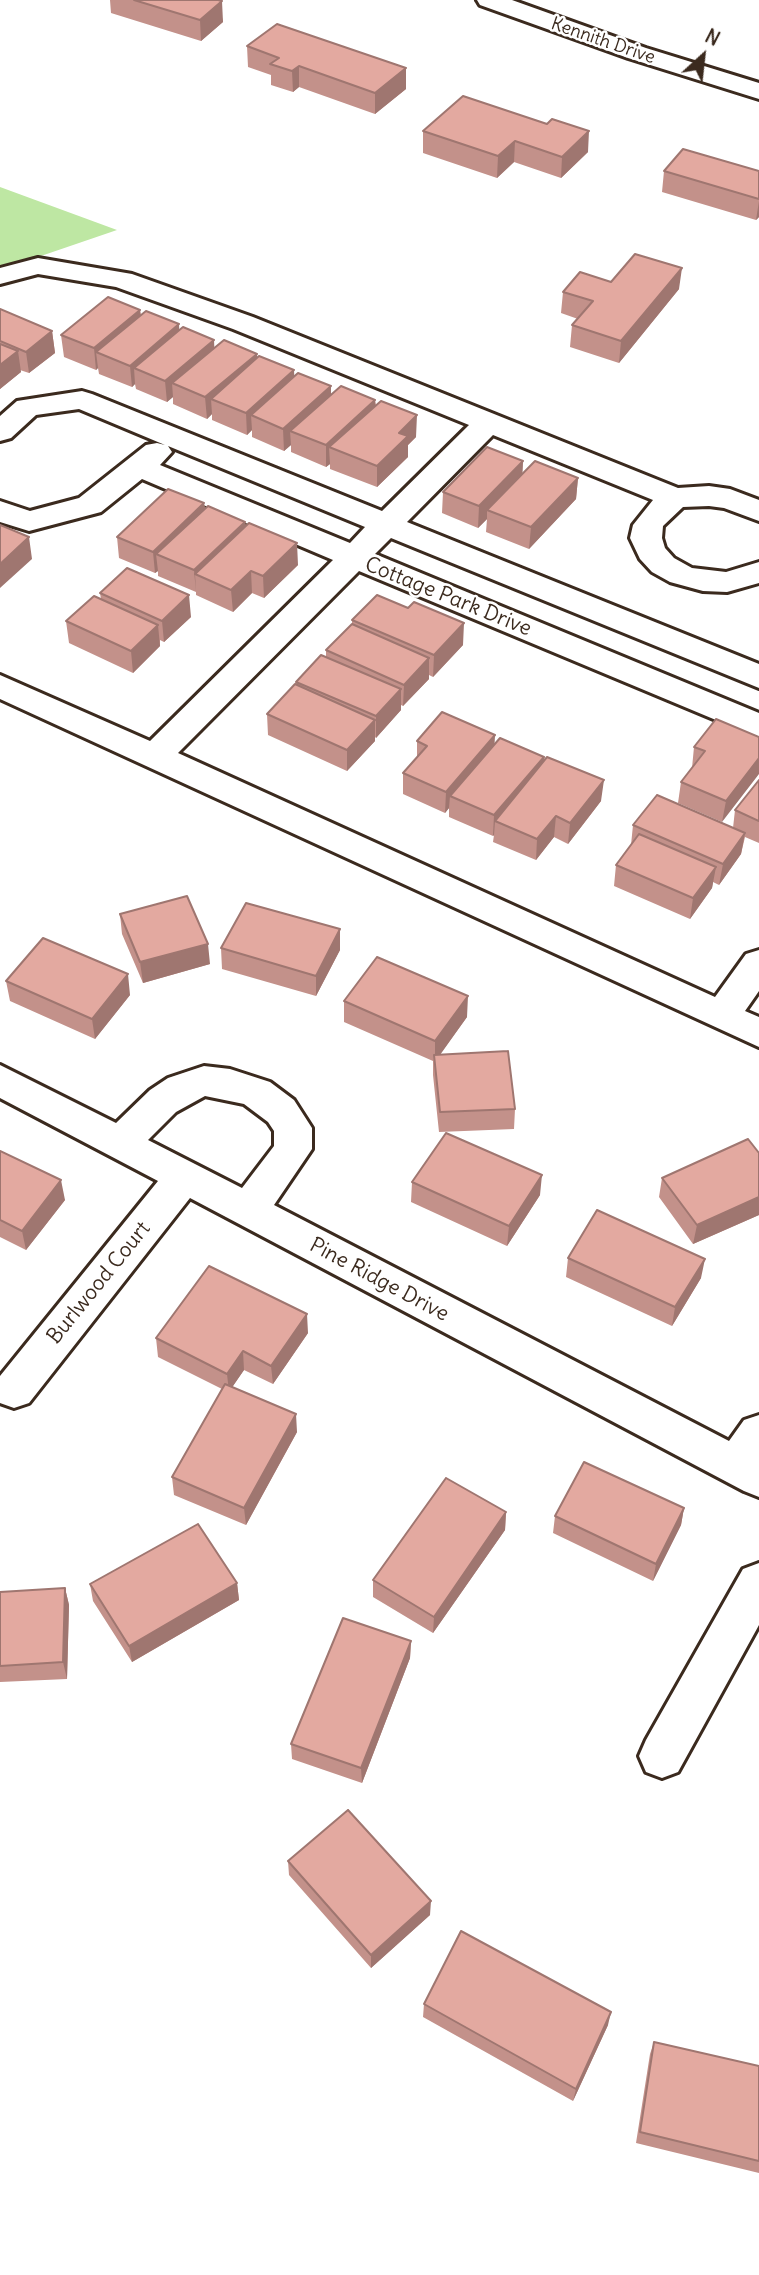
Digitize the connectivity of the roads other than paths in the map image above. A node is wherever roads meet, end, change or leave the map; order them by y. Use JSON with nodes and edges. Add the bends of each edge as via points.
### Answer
{"nodes":[{"id":1,"x":489,"y":0,"type":"edge"},
{"id":2,"x":759,"y":91,"type":"edge"},
{"id":3,"x":0,"y":276,"type":"edge"},
{"id":4,"x":490,"y":421,"type":"junction"},
{"id":5,"x":0,"y":432,"type":"edge"},
{"id":6,"x":176,"y":438,"type":"junction"},
{"id":7,"x":139,"y":467,"type":"junction"},
{"id":8,"x":675,"y":498,"type":"junction"},
{"id":9,"x":0,"y":511,"type":"edge"},
{"id":10,"x":759,"y":511,"type":"edge"},
{"id":11,"x":386,"y":523,"type":"junction"},
{"id":12,"x":351,"y":557,"type":"junction"},
{"id":13,"x":759,"y":572,"type":"edge"},
{"id":14,"x":759,"y":677,"type":"edge"},
{"id":15,"x":0,"y":686,"type":"edge"},
{"id":16,"x":759,"y":726,"type":"edge"},
{"id":17,"x":155,"y":756,"type":"junction"},
{"id":18,"x":759,"y":964,"type":"edge"},
{"id":19,"x":721,"y":1016,"type":"junction"},
{"id":20,"x":759,"y":1033,"type":"edge"},
{"id":21,"x":0,"y":1080,"type":"edge"},
{"id":22,"x":120,"y":1143,"type":"junction"},
{"id":23,"x":184,"y":1177,"type":"junction"},
{"id":24,"x":248,"y":1211,"type":"junction"},
{"id":25,"x":14,"y":1390,"type":"dead end"},
{"id":26,"x":751,"y":1459,"type":"edge"},
{"id":27,"x":759,"y":1583,"type":"edge"},
{"id":28,"x":662,"y":1756,"type":"dead end"}],
"edges":[{"from":1,"to":2,"type":"street","name":"Kennith Drive"},
{"from":3,"to":4,"type":"street","via":[[38,266],[122,279]]},
{"from":4,"to":8,"type":"street"},
{"from":4,"to":11,"type":"street"},
{"from":5,"to":6,"type":"street","name":"Cottage Park Drive","via":[[27,407],[82,400]]},
{"from":6,"to":7,"type":"street"},
{"from":6,"to":11,"type":"street","name":"Cottage Park Drive"},
{"from":7,"to":9,"type":"street","via":[[90,505],[29,521]]},
{"from":7,"to":12,"type":"street","name":"Cottage Park Drive"},
{"from":8,"to":10,"type":"street","via":[[730,499]]},
{"from":8,"to":13,"type":"street","via":[[657,513],[646,538],[663,565],[703,581],[727,582]]},
{"from":11,"to":12,"type":"street"},
{"from":11,"to":14,"type":"street","name":"Cottage Park Drive"},
{"from":12,"to":16,"type":"street","name":"Cottage Park Drive"},
{"from":12,"to":17,"type":"street"},
{"from":15,"to":17,"type":"street"},
{"from":17,"to":19,"type":"street"},
{"from":18,"to":19,"type":"street"},
{"from":19,"to":20,"type":"street"},
{"from":21,"to":22,"type":"street","name":"Pine Ridge Drive"},
{"from":22,"to":23,"type":"street","name":"Pine Ridge Drive"},
{"from":22,"to":24,"type":"street","via":[[181,1088],[204,1081],[257,1093],[281,1111],[293,1128],[293,1149]]},
{"from":23,"to":24,"type":"street","name":"Pine Ridge Drive"},
{"from":23,"to":25,"type":"street","name":"Burlwood Court"},
{"from":24,"to":26,"type":"street","name":"Pine Ridge Drive"},
{"from":27,"to":28,"type":"street"}]}
